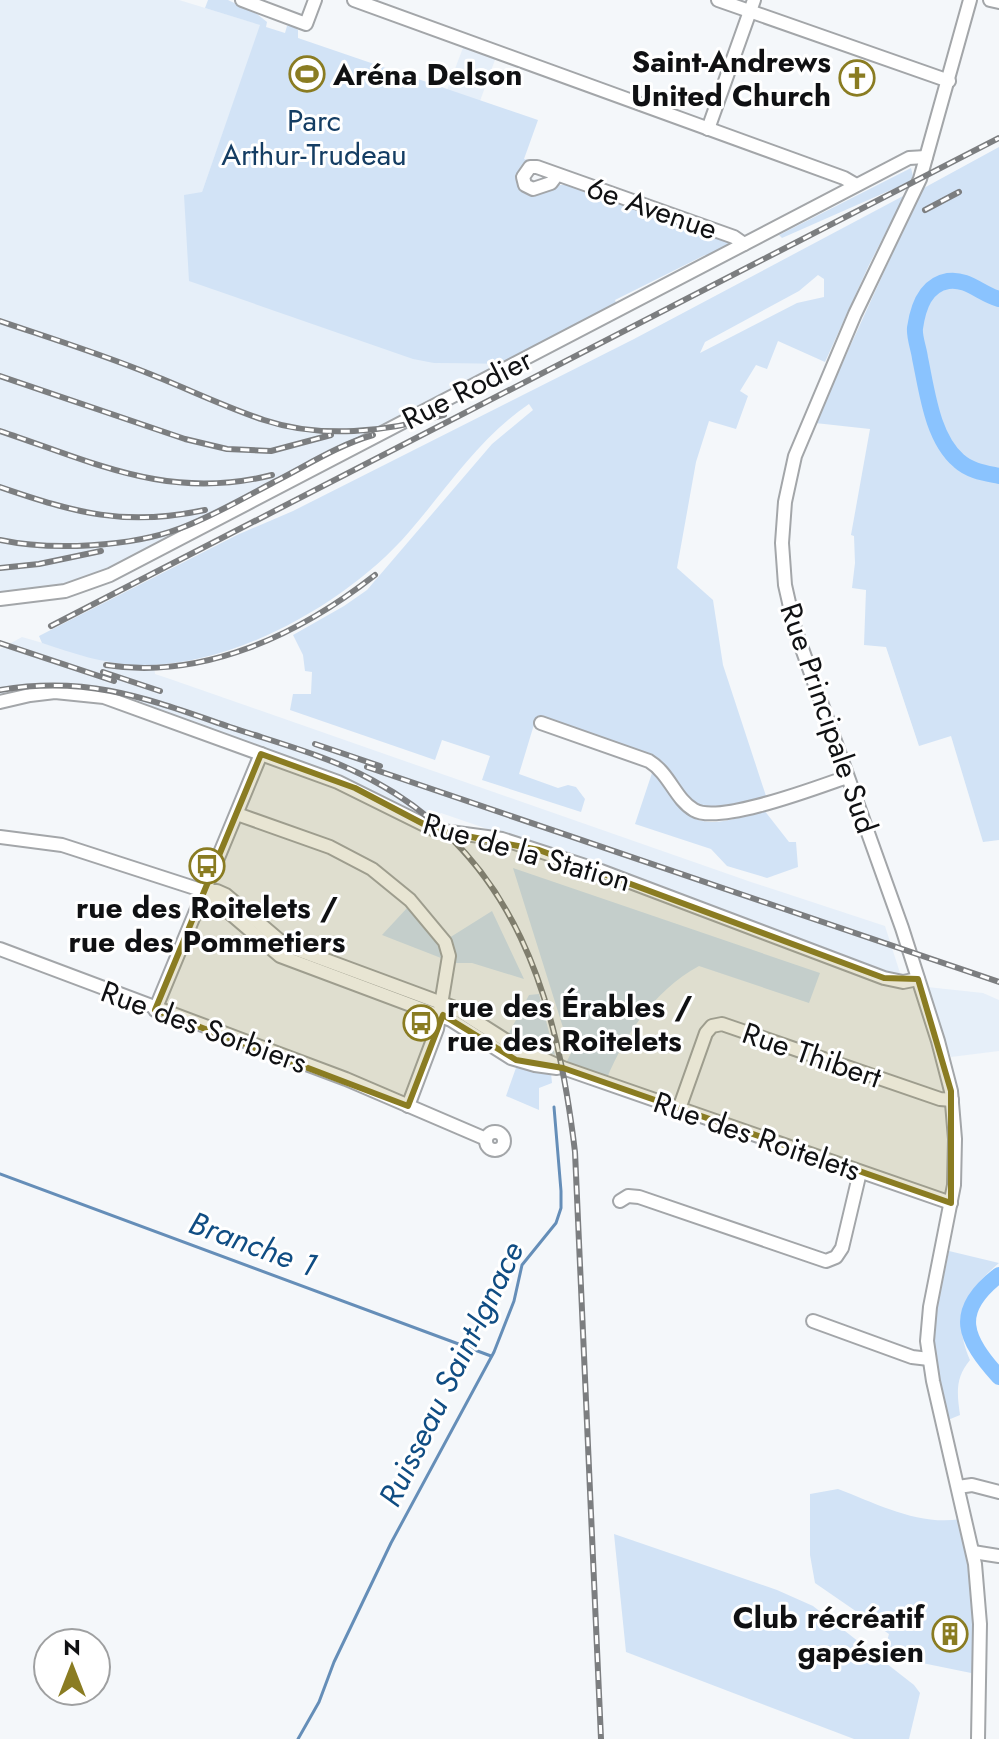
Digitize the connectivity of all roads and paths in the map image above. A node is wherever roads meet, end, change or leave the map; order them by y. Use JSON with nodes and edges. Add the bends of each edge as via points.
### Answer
{"nodes":[{"id":1,"x":242,"y":0,"type":"edge"},
{"id":2,"x":315,"y":0,"type":"edge"},
{"id":3,"x":354,"y":0,"type":"edge"},
{"id":4,"x":718,"y":0,"type":"edge"},
{"id":5,"x":970,"y":0,"type":"edge"},
{"id":6,"x":990,"y":0,"type":"edge"},
{"id":7,"x":999,"y":2,"type":"edge"},
{"id":8,"x":752,"y":6,"type":"edge"},
{"id":9,"x":949,"y":81,"type":"junction"},
{"id":10,"x":708,"y":129,"type":"junction"},
{"id":11,"x":926,"y":157,"type":"junction"},
{"id":12,"x":557,"y":175,"type":"dead end"},
{"id":13,"x":856,"y":185,"type":"junction"},
{"id":14,"x":744,"y":244,"type":"junction"},
{"id":15,"x":0,"y":599,"type":"edge"},
{"id":16,"x":0,"y":702,"type":"edge"},
{"id":17,"x":541,"y":723,"type":"dead end"},
{"id":18,"x":261,"y":754,"type":"junction"},
{"id":19,"x":847,"y":777,"type":"junction"},
{"id":20,"x":237,"y":814,"type":"junction"},
{"id":21,"x":0,"y":837,"type":"edge"},
{"id":22,"x":204,"y":891,"type":"junction"},
{"id":23,"x":0,"y":949,"type":"edge"},
{"id":24,"x":918,"y":979,"type":"junction"},
{"id":25,"x":440,"y":1009,"type":"junction"},
{"id":26,"x":155,"y":1010,"type":"junction"},
{"id":27,"x":952,"y":1100,"type":"junction"},
{"id":28,"x":408,"y":1106,"type":"junction"},
{"id":29,"x":679,"y":1109,"type":"junction"},
{"id":30,"x":486,"y":1139,"type":"dead end"},
{"id":31,"x":860,"y":1172,"type":"junction"},
{"id":32,"x":620,"y":1201,"type":"dead end"},
{"id":33,"x":951,"y":1203,"type":"junction"},
{"id":34,"x":813,"y":1321,"type":"dead end"},
{"id":35,"x":929,"y":1359,"type":"junction"},
{"id":36,"x":958,"y":1487,"type":"junction"},
{"id":37,"x":999,"y":1492,"type":"edge"},
{"id":38,"x":973,"y":1552,"type":"junction"},
{"id":39,"x":999,"y":1556,"type":"edge"},
{"id":40,"x":978,"y":1739,"type":"edge"}],
"edges":[{"from":1,"to":2,"type":"street","via":[[306,24]]},
{"from":3,"to":10,"type":"street"},
{"from":4,"to":8,"type":"street"},
{"from":5,"to":9,"type":"street","name":"Rue Principale Sud"},
{"from":6,"to":7,"type":"street"},
{"from":8,"to":9,"type":"street"},
{"from":8,"to":10,"type":"street"},
{"from":9,"to":11,"type":"street","name":"Rue Principale Sud"},
{"from":10,"to":13,"type":"street"},
{"from":11,"to":13,"type":"street","name":"Rue Rodier","via":[[911,157]]},
{"from":11,"to":19,"type":"street","name":"Rue Principale Sud","via":[[804,431],[785,502],[788,601]]},
{"from":12,"to":14,"type":"street","name":"6e Avenue"},
{"from":13,"to":14,"type":"street","name":"Rue Rodier"},
{"from":14,"to":15,"type":"street","name":"Rue Rodier","via":[[110,575],[65,591]]},
{"from":16,"to":18,"type":"street","name":"Rue de la Station","via":[[43,693],[94,695]]},
{"from":17,"to":19,"type":"street","via":[[649,761],[686,805],[703,814],[737,812]]},
{"from":18,"to":20,"type":"street"},
{"from":18,"to":24,"type":"street","name":"Rue de la Station","via":[[355,788],[435,830],[489,836],[539,850],[884,978]]},
{"from":19,"to":24,"type":"street","name":"Rue Principale Sud"},
{"from":20,"to":22,"type":"street"},
{"from":20,"to":25,"type":"street","via":[[342,852],[410,900],[448,950]]},
{"from":21,"to":22,"type":"street","name":"Rue des Roitelets","via":[[62,845]]},
{"from":22,"to":25,"type":"street","name":"Rue des Roitelets","via":[[226,895],[289,954]]},
{"from":22,"to":26,"type":"street"},
{"from":23,"to":26,"type":"street","name":"Rue des Sorbiers"},
{"from":24,"to":27,"type":"street","name":"Rue Principale Sud"},
{"from":25,"to":28,"type":"street"},
{"from":25,"to":29,"type":"street","name":"Rue des Roitelets","via":[[511,1058],[563,1068]]},
{"from":26,"to":28,"type":"street","name":"Rue des Sorbiers"},
{"from":27,"to":29,"type":"street","name":"Rue Thibert","via":[[722,1024],[706,1033]]},
{"from":27,"to":33,"type":"street","name":"Rue Principale Sud"},
{"from":28,"to":30,"type":"street","name":"Rue des Sorbiers"},
{"from":29,"to":31,"type":"street","name":"Rue des Roitelets"},
{"from":31,"to":32,"type":"street","via":[[842,1248],[826,1261],[639,1197]]},
{"from":31,"to":33,"type":"street","name":"Rue des Roitelets"},
{"from":33,"to":35,"type":"street","name":"Rue Principale Sud","via":[[930,1307]]},
{"from":34,"to":35,"type":"street"},
{"from":35,"to":36,"type":"street","name":"Rue Principale Sud"},
{"from":36,"to":37,"type":"street"},
{"from":36,"to":38,"type":"street","name":"Rue Principale Sud"},
{"from":38,"to":39,"type":"street"},
{"from":38,"to":40,"type":"street","name":"Rue Principale Sud","via":[[980,1624]]}]}
